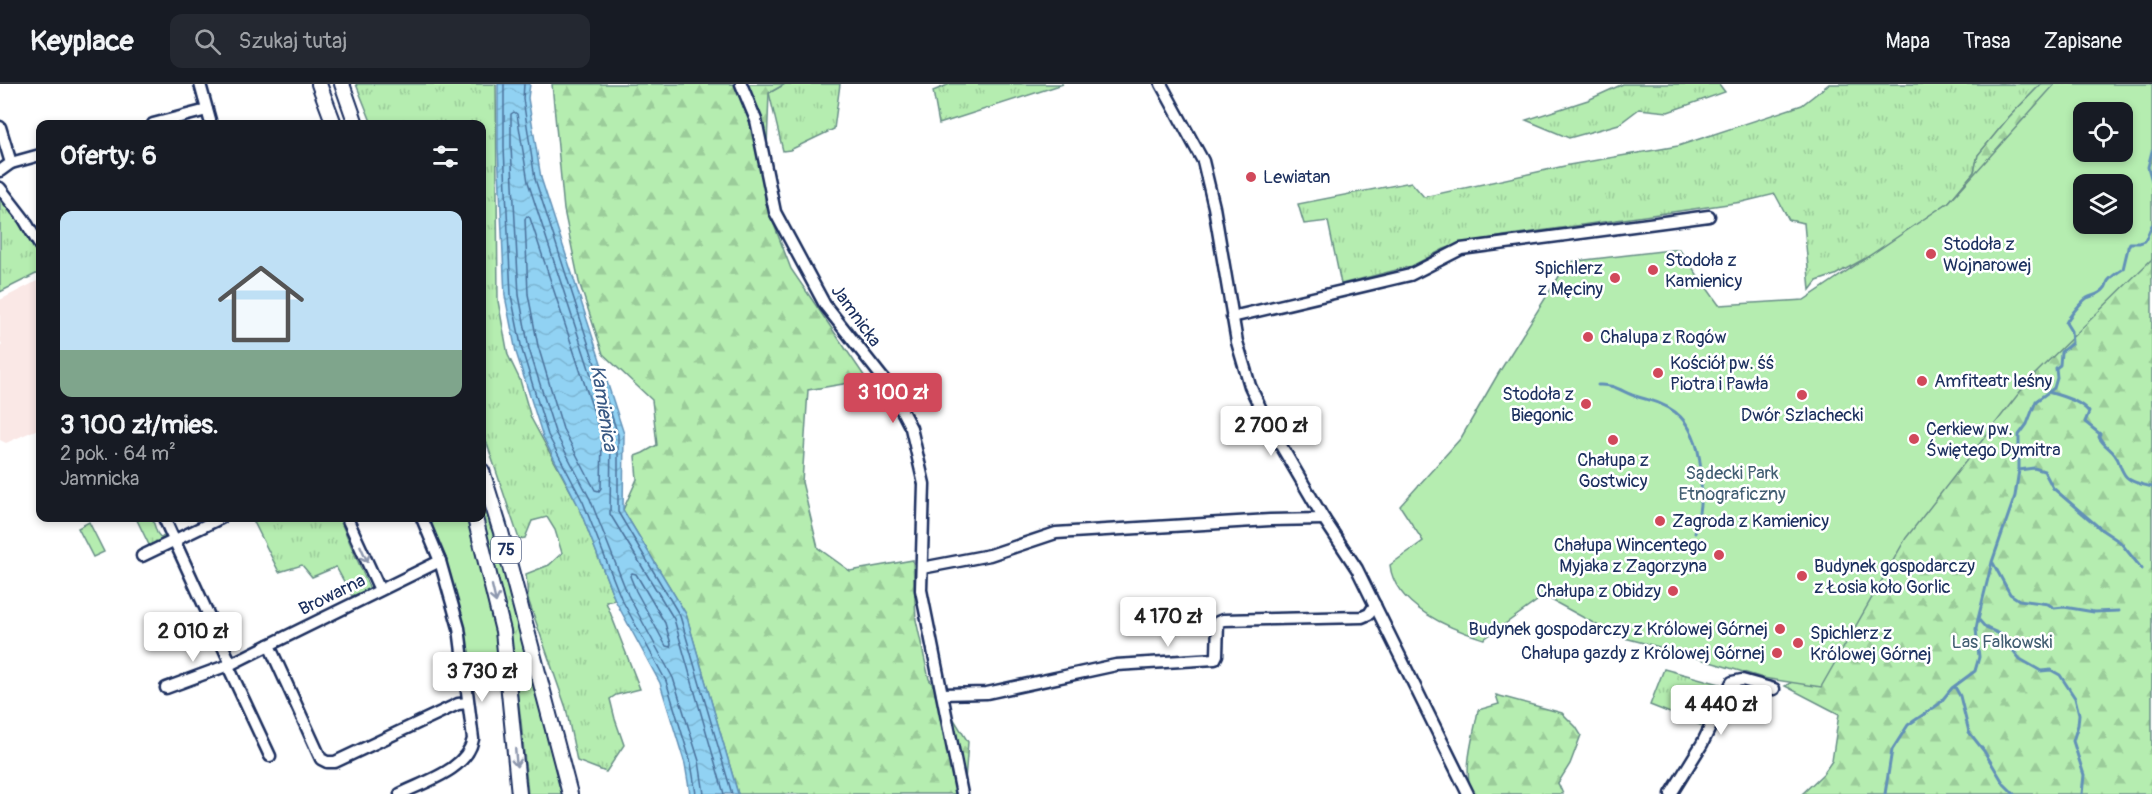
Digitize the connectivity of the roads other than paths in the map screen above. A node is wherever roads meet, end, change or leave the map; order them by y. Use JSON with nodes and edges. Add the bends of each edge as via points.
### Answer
{"nodes":[{"id":1,"x":200,"y":84,"type":"edge"},
{"id":2,"x":319,"y":84,"type":"edge"},
{"id":3,"x":342,"y":84,"type":"edge"},
{"id":4,"x":741,"y":84,"type":"edge"},
{"id":5,"x":1161,"y":84,"type":"edge"},
{"id":6,"x":207,"y":110,"type":"junction"},
{"id":7,"x":168,"y":120,"type":"edge"},
{"id":8,"x":210,"y":120,"type":"edge"},
{"id":9,"x":332,"y":120,"type":"edge"},
{"id":10,"x":355,"y":120,"type":"edge"},
{"id":11,"x":0,"y":127,"type":"edge"},
{"id":12,"x":36,"y":156,"type":"edge"},
{"id":13,"x":11,"y":163,"type":"junction"},
{"id":14,"x":0,"y":171,"type":"edge"},
{"id":15,"x":0,"y":188,"type":"edge"},
{"id":16,"x":1709,"y":216,"type":"dead end"},
{"id":17,"x":36,"y":239,"type":"edge"},
{"id":18,"x":1232,"y":317,"type":"junction"},
{"id":19,"x":486,"y":484,"type":"edge"},
{"id":20,"x":1324,"y":519,"type":"junction"},
{"id":21,"x":166,"y":522,"type":"edge"},
{"id":22,"x":212,"y":522,"type":"edge"},
{"id":23,"x":349,"y":522,"type":"edge"},
{"id":24,"x":424,"y":522,"type":"edge"},
{"id":25,"x":476,"y":522,"type":"edge"},
{"id":26,"x":173,"y":540,"type":"junction"},
{"id":27,"x":142,"y":555,"type":"dead end"},
{"id":28,"x":440,"y":561,"type":"junction"},
{"id":29,"x":922,"y":568,"type":"junction"},
{"id":30,"x":380,"y":590,"type":"junction"},
{"id":31,"x":1375,"y":605,"type":"junction"},
{"id":32,"x":269,"y":645,"type":"junction"},
{"id":33,"x":229,"y":665,"type":"junction"},
{"id":34,"x":166,"y":688,"type":"dead end"},
{"id":35,"x":1774,"y":689,"type":"dead end"},
{"id":36,"x":942,"y":694,"type":"junction"},
{"id":37,"x":468,"y":703,"type":"junction"},
{"id":38,"x":270,"y":756,"type":"dead end"},
{"id":39,"x":400,"y":794,"type":"edge"},
{"id":40,"x":519,"y":794,"type":"edge"},
{"id":41,"x":570,"y":794,"type":"edge"},
{"id":42,"x":962,"y":794,"type":"edge"},
{"id":43,"x":1468,"y":794,"type":"edge"},
{"id":44,"x":1671,"y":794,"type":"edge"}],
"edges":[{"from":1,"to":6,"type":"street"},
{"from":2,"to":9,"type":"main road"},
{"from":3,"to":10,"type":"main road"},
{"from":4,"to":29,"type":"street","name":"Jamnicka","via":[[756,120],[775,212],[825,304],[889,386],[911,428],[924,484]]},
{"from":5,"to":18,"type":"street","via":[[1203,161]]},
{"from":6,"to":7,"type":"street"},
{"from":6,"to":8,"type":"street"},
{"from":11,"to":13,"type":"street"},
{"from":12,"to":13,"type":"street"},
{"from":13,"to":14,"type":"street"},
{"from":15,"to":17,"type":"street"},
{"from":16,"to":18,"type":"street","via":[[1461,249],[1410,275]]},
{"from":18,"to":20,"type":"street","via":[[1238,347],[1266,420]]},
{"from":19,"to":41,"type":"main road","number":"75"},
{"from":20,"to":29,"type":"street","via":[[1056,533],[990,555]]},
{"from":20,"to":31,"type":"street"},
{"from":21,"to":26,"type":"street"},
{"from":22,"to":26,"type":"street"},
{"from":23,"to":30,"type":"street","one_way":true},
{"from":24,"to":28,"type":"street"},
{"from":25,"to":40,"type":"main road","number":"75","one_way":true,"via":[[503,631]]},
{"from":26,"to":27,"type":"street"},
{"from":26,"to":33,"type":"street"},
{"from":28,"to":30,"type":"street","name":"Browarna"},
{"from":28,"to":37,"type":"street","via":[[459,628]]},
{"from":29,"to":36,"type":"street","name":"Jamnicka","via":[[921,590]]},
{"from":30,"to":32,"type":"street","name":"Browarna"},
{"from":31,"to":36,"type":"street","via":[[1362,617],[1222,620],[1218,622],[1215,659],[1116,665],[987,693]]},
{"from":31,"to":43,"type":"street"},
{"from":32,"to":33,"type":"street","name":"Browarna"},
{"from":32,"to":37,"type":"street","via":[[321,759],[327,762],[335,762],[458,704]]},
{"from":33,"to":34,"type":"street","name":"Browarna"},
{"from":33,"to":38,"type":"street"},
{"from":35,"to":44,"type":"street","via":[[1742,680],[1732,682],[1702,744]]},
{"from":36,"to":42,"type":"street","name":"Jamnicka"},
{"from":37,"to":39,"type":"street","via":[[471,750],[459,765]]}]}
